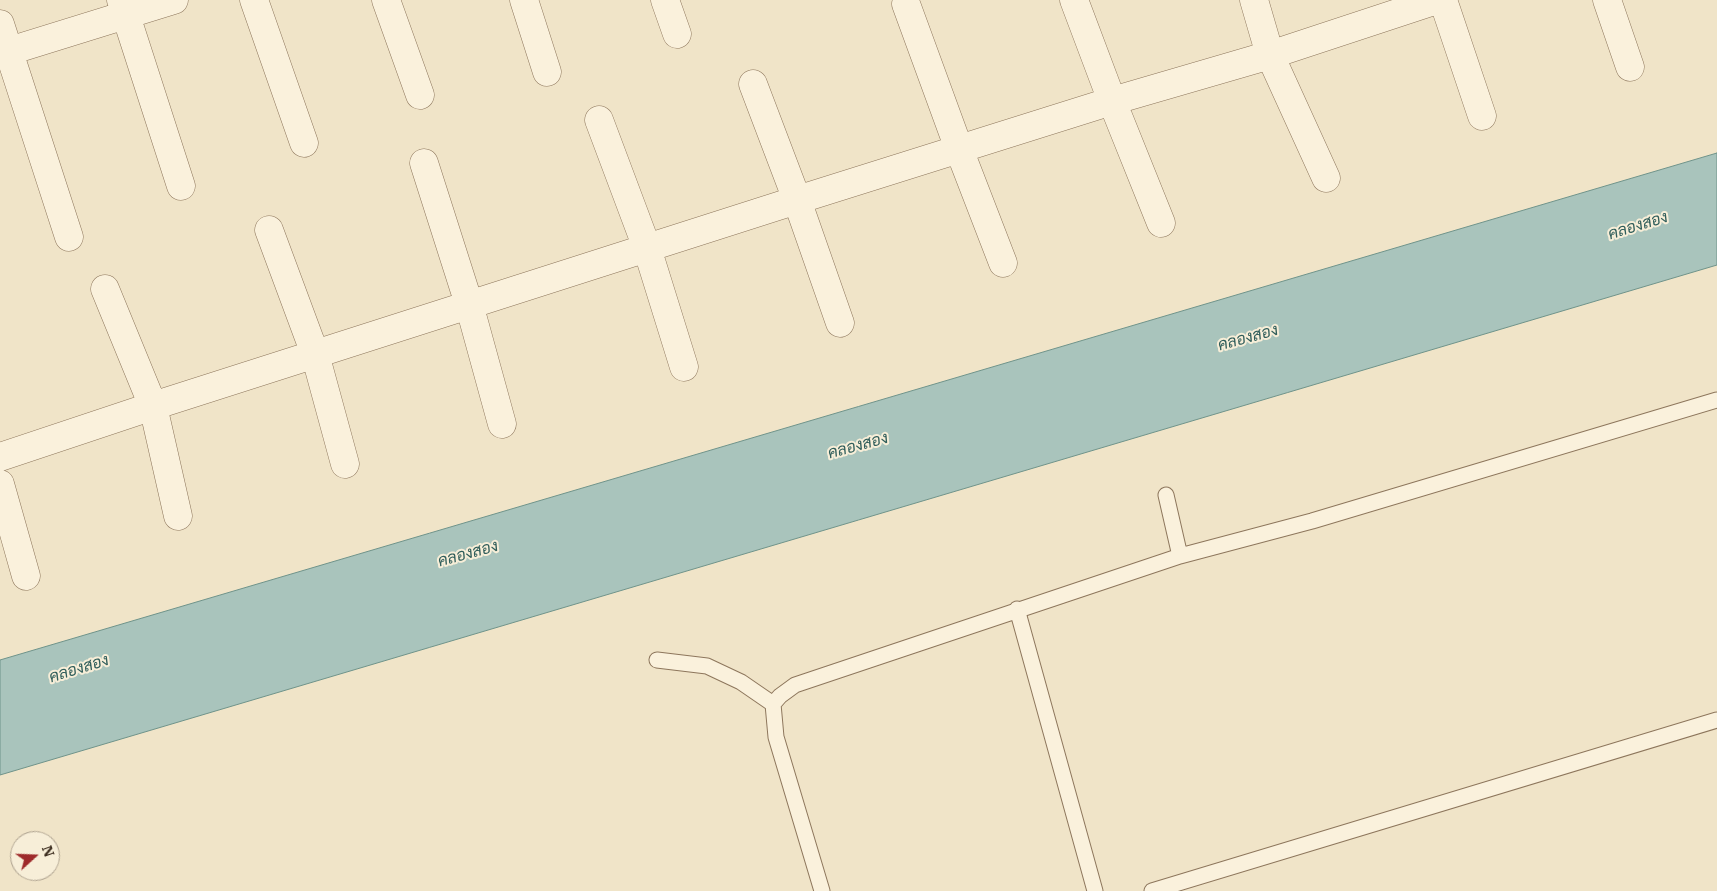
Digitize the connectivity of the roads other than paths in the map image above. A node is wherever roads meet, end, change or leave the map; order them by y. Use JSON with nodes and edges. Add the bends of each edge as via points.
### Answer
{"nodes":[{"id":1,"x":174,"y":0,"type":"edge"},
{"id":2,"x":254,"y":0,"type":"edge"},
{"id":3,"x":386,"y":0,"type":"edge"},
{"id":4,"x":524,"y":0,"type":"edge"},
{"id":5,"x":665,"y":0,"type":"edge"},
{"id":6,"x":1074,"y":0,"type":"edge"},
{"id":7,"x":1254,"y":0,"type":"edge"},
{"id":8,"x":1437,"y":0,"type":"edge"},
{"id":9,"x":1444,"y":0,"type":"edge"},
{"id":10,"x":1607,"y":0,"type":"edge"},
{"id":11,"x":906,"y":4,"type":"dead end"},
{"id":12,"x":124,"y":8,"type":"edge"},
{"id":13,"x":0,"y":24,"type":"edge"},
{"id":14,"x":677,"y":34,"type":"dead end"},
{"id":15,"x":4,"y":53,"type":"edge"},
{"id":16,"x":1270,"y":55,"type":"junction"},
{"id":17,"x":1630,"y":67,"type":"dead end"},
{"id":18,"x":547,"y":72,"type":"dead end"},
{"id":19,"x":753,"y":84,"type":"dead end"},
{"id":20,"x":420,"y":95,"type":"dead end"},
{"id":21,"x":1112,"y":101,"type":"junction"},
{"id":22,"x":1482,"y":116,"type":"dead end"},
{"id":23,"x":599,"y":120,"type":"dead end"},
{"id":24,"x":304,"y":143,"type":"dead end"},
{"id":25,"x":959,"y":149,"type":"junction"},
{"id":26,"x":424,"y":163,"type":"dead end"},
{"id":27,"x":1326,"y":178,"type":"dead end"},
{"id":28,"x":181,"y":186,"type":"dead end"},
{"id":29,"x":797,"y":200,"type":"junction"},
{"id":30,"x":1161,"y":223,"type":"dead end"},
{"id":31,"x":269,"y":230,"type":"dead end"},
{"id":32,"x":69,"y":237,"type":"dead end"},
{"id":33,"x":647,"y":248,"type":"junction"},
{"id":34,"x":1003,"y":263,"type":"dead end"},
{"id":35,"x":104,"y":289,"type":"dead end"},
{"id":36,"x":469,"y":304,"type":"junction"},
{"id":37,"x":840,"y":323,"type":"dead end"},
{"id":38,"x":316,"y":354,"type":"junction"},
{"id":39,"x":684,"y":367,"type":"dead end"},
{"id":40,"x":1717,"y":400,"type":"edge"},
{"id":41,"x":153,"y":406,"type":"junction"},
{"id":42,"x":502,"y":424,"type":"dead end"},
{"id":43,"x":0,"y":457,"type":"edge"},
{"id":44,"x":345,"y":464,"type":"dead end"},
{"id":45,"x":0,"y":484,"type":"edge"},
{"id":46,"x":1166,"y":495,"type":"dead end"},
{"id":47,"x":178,"y":516,"type":"dead end"},
{"id":48,"x":1180,"y":556,"type":"junction"},
{"id":49,"x":26,"y":576,"type":"dead end"},
{"id":50,"x":1017,"y":610,"type":"junction"},
{"id":51,"x":657,"y":660,"type":"dead end"},
{"id":52,"x":774,"y":704,"type":"junction"},
{"id":53,"x":1717,"y":720,"type":"edge"},
{"id":54,"x":822,"y":891,"type":"edge"},
{"id":55,"x":1095,"y":891,"type":"edge"},
{"id":56,"x":1152,"y":891,"type":"edge"}],
"edges":[{"from":1,"to":12,"type":"street"},
{"from":2,"to":24,"type":"street"},
{"from":3,"to":20,"type":"street"},
{"from":4,"to":18,"type":"street"},
{"from":5,"to":14,"type":"street"},
{"from":6,"to":21,"type":"street"},
{"from":7,"to":16,"type":"street"},
{"from":8,"to":16,"type":"street"},
{"from":9,"to":22,"type":"street"},
{"from":10,"to":17,"type":"street"},
{"from":11,"to":25,"type":"street"},
{"from":12,"to":15,"type":"street"},
{"from":12,"to":28,"type":"street"},
{"from":13,"to":15,"type":"street"},
{"from":15,"to":32,"type":"street"},
{"from":16,"to":21,"type":"street"},
{"from":16,"to":27,"type":"street"},
{"from":19,"to":29,"type":"street"},
{"from":21,"to":25,"type":"street"},
{"from":21,"to":30,"type":"street"},
{"from":23,"to":33,"type":"street"},
{"from":25,"to":29,"type":"street"},
{"from":25,"to":34,"type":"street"},
{"from":26,"to":36,"type":"street"},
{"from":29,"to":33,"type":"street"},
{"from":29,"to":37,"type":"street"},
{"from":31,"to":38,"type":"street"},
{"from":33,"to":36,"type":"street"},
{"from":33,"to":39,"type":"street"},
{"from":35,"to":41,"type":"street"},
{"from":36,"to":38,"type":"street"},
{"from":36,"to":42,"type":"street"},
{"from":38,"to":41,"type":"street"},
{"from":38,"to":44,"type":"street"},
{"from":40,"to":48,"type":"lane","via":[[1312,522]]},
{"from":41,"to":43,"type":"street"},
{"from":41,"to":47,"type":"street"},
{"from":45,"to":49,"type":"street"},
{"from":46,"to":48,"type":"lane"},
{"from":48,"to":50,"type":"lane"},
{"from":50,"to":52,"type":"lane","via":[[795,685]]},
{"from":50,"to":55,"type":"lane"},
{"from":51,"to":52,"type":"lane","via":[[707,666],[741,682]]},
{"from":52,"to":54,"type":"lane","via":[[776,736]]},
{"from":53,"to":56,"type":"lane"}]}
